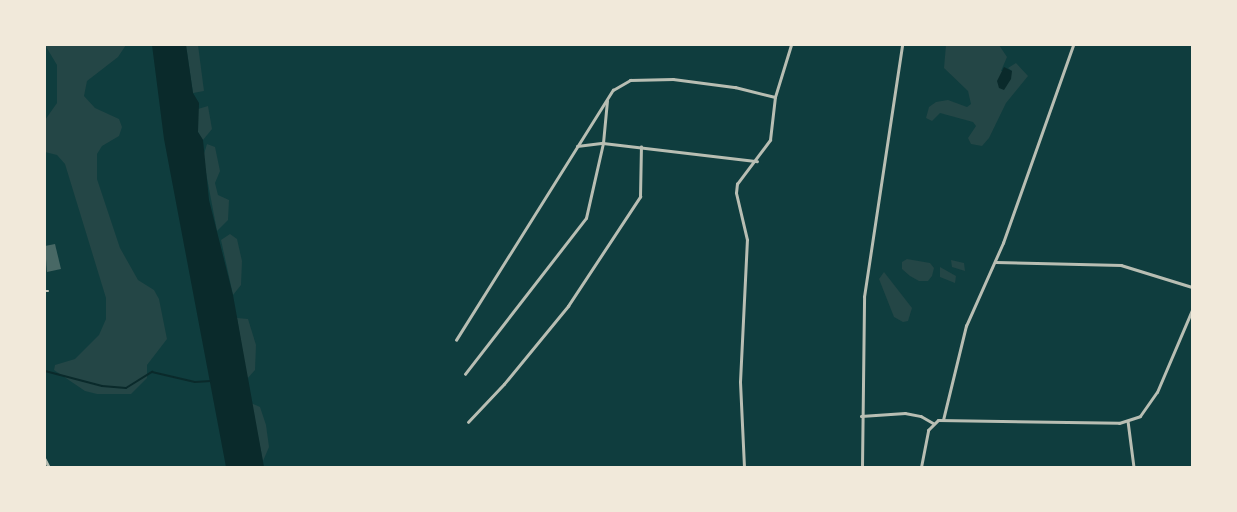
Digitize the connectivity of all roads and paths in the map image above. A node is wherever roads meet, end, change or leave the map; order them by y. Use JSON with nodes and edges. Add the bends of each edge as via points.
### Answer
{"nodes":[{"id":1,"x":791,"y":45,"type":"edge"},
{"id":2,"x":902,"y":45,"type":"edge"},
{"id":3,"x":1073,"y":45,"type":"edge"},
{"id":4,"x":775,"y":97,"type":"junction"},
{"id":5,"x":607,"y":99,"type":"junction"},
{"id":6,"x":603,"y":143,"type":"junction"},
{"id":7,"x":577,"y":146,"type":"junction"},
{"id":8,"x":641,"y":147,"type":"junction"},
{"id":9,"x":757,"y":161,"type":"junction"},
{"id":10,"x":996,"y":262,"type":"junction"},
{"id":11,"x":1192,"y":287,"type":"edge"},
{"id":12,"x":1192,"y":310,"type":"edge"},
{"id":13,"x":456,"y":340,"type":"dead end"},
{"id":14,"x":465,"y":374,"type":"dead end"},
{"id":15,"x":861,"y":416,"type":"junction"},
{"id":16,"x":943,"y":420,"type":"junction"},
{"id":17,"x":1128,"y":421,"type":"junction"},
{"id":18,"x":468,"y":422,"type":"dead end"},
{"id":19,"x":933,"y":423,"type":"junction"},
{"id":20,"x":45,"y":459,"type":"edge"},
{"id":21,"x":49,"y":467,"type":"edge"},
{"id":22,"x":744,"y":467,"type":"edge"},
{"id":23,"x":862,"y":467,"type":"edge"},
{"id":24,"x":921,"y":467,"type":"edge"},
{"id":25,"x":1134,"y":467,"type":"edge"}],
"edges":[{"from":1,"to":4,"type":"street"},
{"from":2,"to":15,"type":"street","via":[[864,297]]},
{"from":3,"to":10,"type":"street"},
{"from":4,"to":5,"type":"street","via":[[735,87],[664,79],[630,80],[613,90]]},
{"from":4,"to":9,"type":"street","via":[[770,140]]},
{"from":5,"to":6,"type":"street"},
{"from":5,"to":7,"type":"street"},
{"from":6,"to":7,"type":"street"},
{"from":6,"to":8,"type":"street"},
{"from":6,"to":14,"type":"street","via":[[586,218]]},
{"from":7,"to":13,"type":"street"},
{"from":8,"to":9,"type":"street"},
{"from":8,"to":18,"type":"street","via":[[640,197],[562,313]]},
{"from":9,"to":22,"type":"street","via":[[737,184],[736,192],[747,240],[740,382]]},
{"from":10,"to":11,"type":"street","via":[[1122,265]]},
{"from":10,"to":16,"type":"street","via":[[966,326]]},
{"from":12,"to":17,"type":"street","via":[[1149,407]]},
{"from":15,"to":19,"type":"street","via":[[905,412]]},
{"from":15,"to":23,"type":"street"},
{"from":16,"to":17,"type":"street"},
{"from":16,"to":19,"type":"street"},
{"from":17,"to":25,"type":"street"},
{"from":19,"to":24,"type":"street"},
{"from":20,"to":21,"type":"street"}]}
